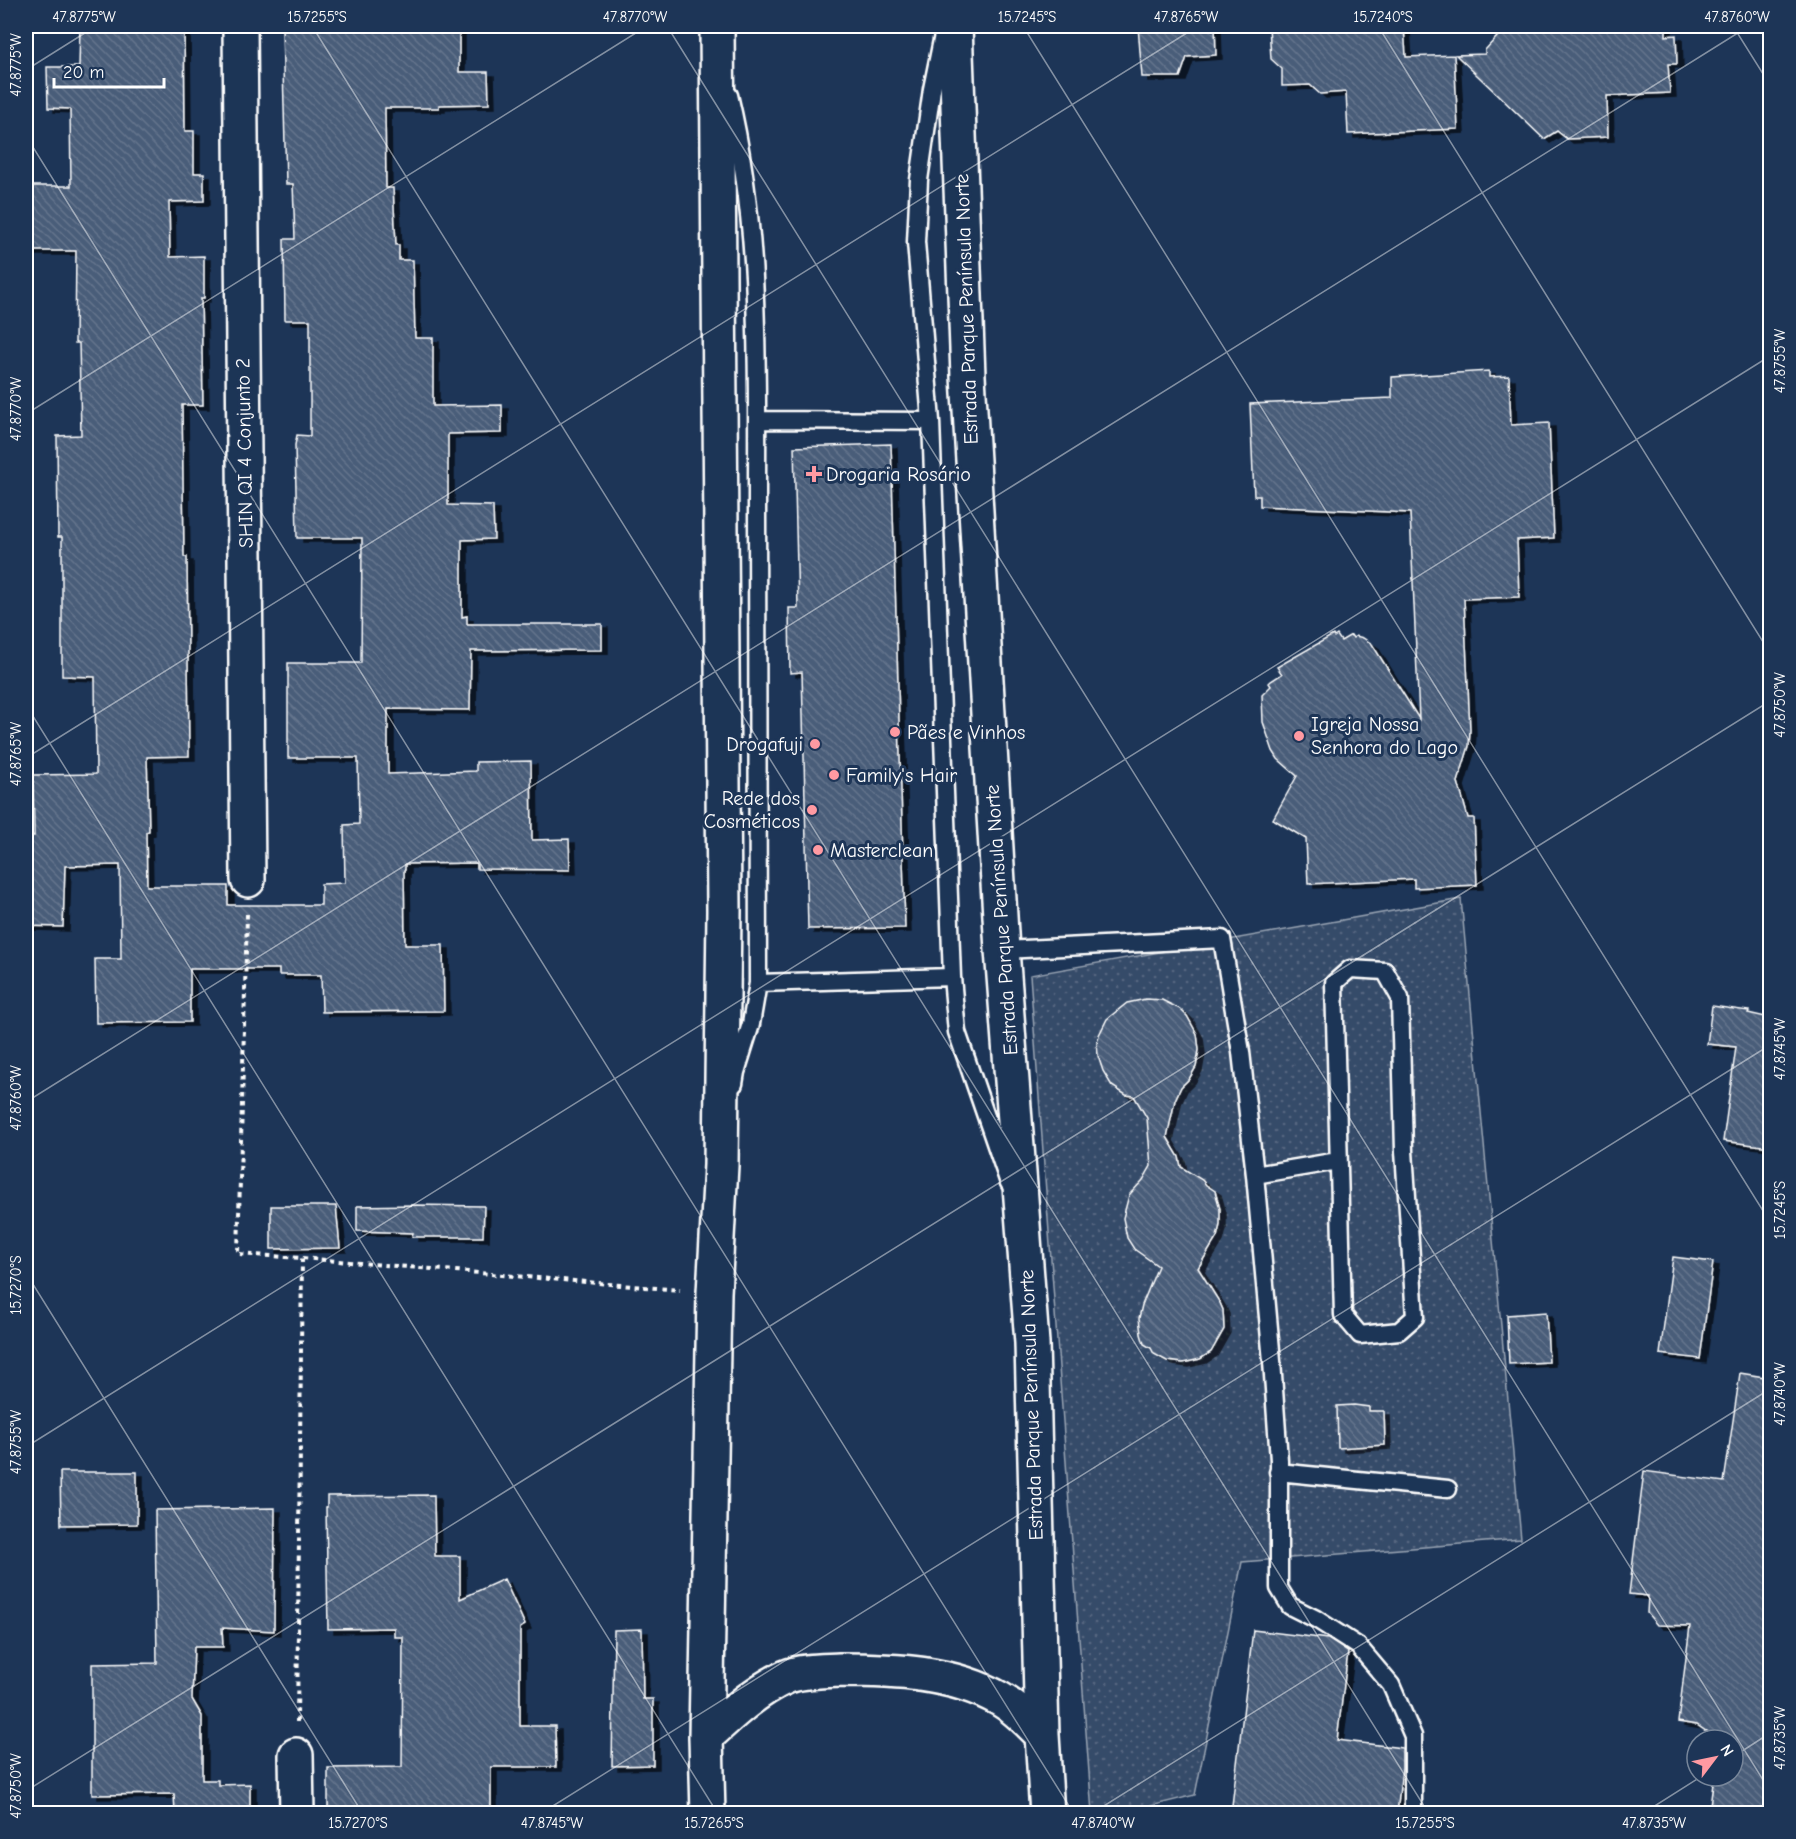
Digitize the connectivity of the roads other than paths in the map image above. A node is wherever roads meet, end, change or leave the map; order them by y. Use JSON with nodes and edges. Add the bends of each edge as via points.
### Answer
{"nodes":[{"id":1,"x":240,"y":26,"type":"edge"},
{"id":2,"x":944,"y":26,"type":"edge"},
{"id":3,"x":955,"y":26,"type":"edge"},
{"id":4,"x":717,"y":35,"type":"edge"},
{"id":5,"x":757,"y":420,"type":"junction"},
{"id":6,"x":931,"y":421,"type":"junction"},
{"id":7,"x":248,"y":880,"type":"road end"},
{"id":8,"x":1002,"y":950,"type":"junction"},
{"id":9,"x":952,"y":977,"type":"junction"},
{"id":10,"x":758,"y":983,"type":"junction"},
{"id":11,"x":1338,"y":1161,"type":"junction"},
{"id":12,"x":721,"y":1165,"type":"junction"},
{"id":13,"x":1255,"y":1175,"type":"junction"},
{"id":14,"x":1022,"y":1221,"type":"junction"},
{"id":15,"x":1278,"y":1472,"type":"junction"},
{"id":16,"x":1448,"y":1489,"type":"dead end"},
{"id":17,"x":1042,"y":1735,"type":"junction"},
{"id":18,"x":706,"y":1737,"type":"junction"},
{"id":19,"x":296,"y":1755,"type":"road end"},
{"id":20,"x":297,"y":1814,"type":"edge"},
{"id":21,"x":708,"y":1814,"type":"edge"},
{"id":22,"x":1047,"y":1814,"type":"edge"},
{"id":23,"x":1413,"y":1814,"type":"edge"}],
"edges":[{"from":1,"to":7,"type":"main road","name":"SHIN QI 4 Conjunto 2"},
{"from":2,"to":6,"type":"lane","via":[[919,180],[917,232]]},
{"from":3,"to":8,"type":"main road","name":"Estrada Parque Península Norte","via":[[968,376]]},
{"from":4,"to":5,"type":"lane","via":[[749,204]]},
{"from":4,"to":12,"type":"main road","via":[[724,911]]},
{"from":5,"to":6,"type":"lane"},
{"from":5,"to":10,"type":"lane"},
{"from":6,"to":9,"type":"lane"},
{"from":8,"to":13,"type":"lane","via":[[1222,939],[1241,1052]]},
{"from":8,"to":14,"type":"main road","name":"Estrada Parque Península Norte"},
{"from":9,"to":10,"type":"lane"},
{"from":9,"to":14,"type":"lane","via":[[957,1032]]},
{"from":10,"to":12,"type":"lane","via":[[751,1024],[735,1072]]},
{"from":11,"to":11,"type":"lane","via":[[1343,1315],[1360,1335],[1399,1331],[1414,1317],[1400,998],[1385,971],[1350,969],[1334,983]]},
{"from":11,"to":13,"type":"lane"},
{"from":12,"to":18,"type":"main road","via":[[714,1293]]},
{"from":13,"to":15,"type":"lane"},
{"from":14,"to":17,"type":"main road","name":"Estrada Parque Península Norte","via":[[1032,1343]]},
{"from":15,"to":16,"type":"lane"},
{"from":15,"to":23,"type":"lane","via":[[1279,1588],[1290,1606],[1358,1646],[1391,1685],[1413,1736]]},
{"from":17,"to":18,"type":"main road","via":[[1000,1699],[963,1683],[910,1672],[858,1670],[789,1676],[738,1707]]},
{"from":17,"to":22,"type":"main road","name":"Estrada Parque Península Norte"},
{"from":18,"to":21,"type":"main road"},
{"from":19,"to":20,"type":"main road"}]}
